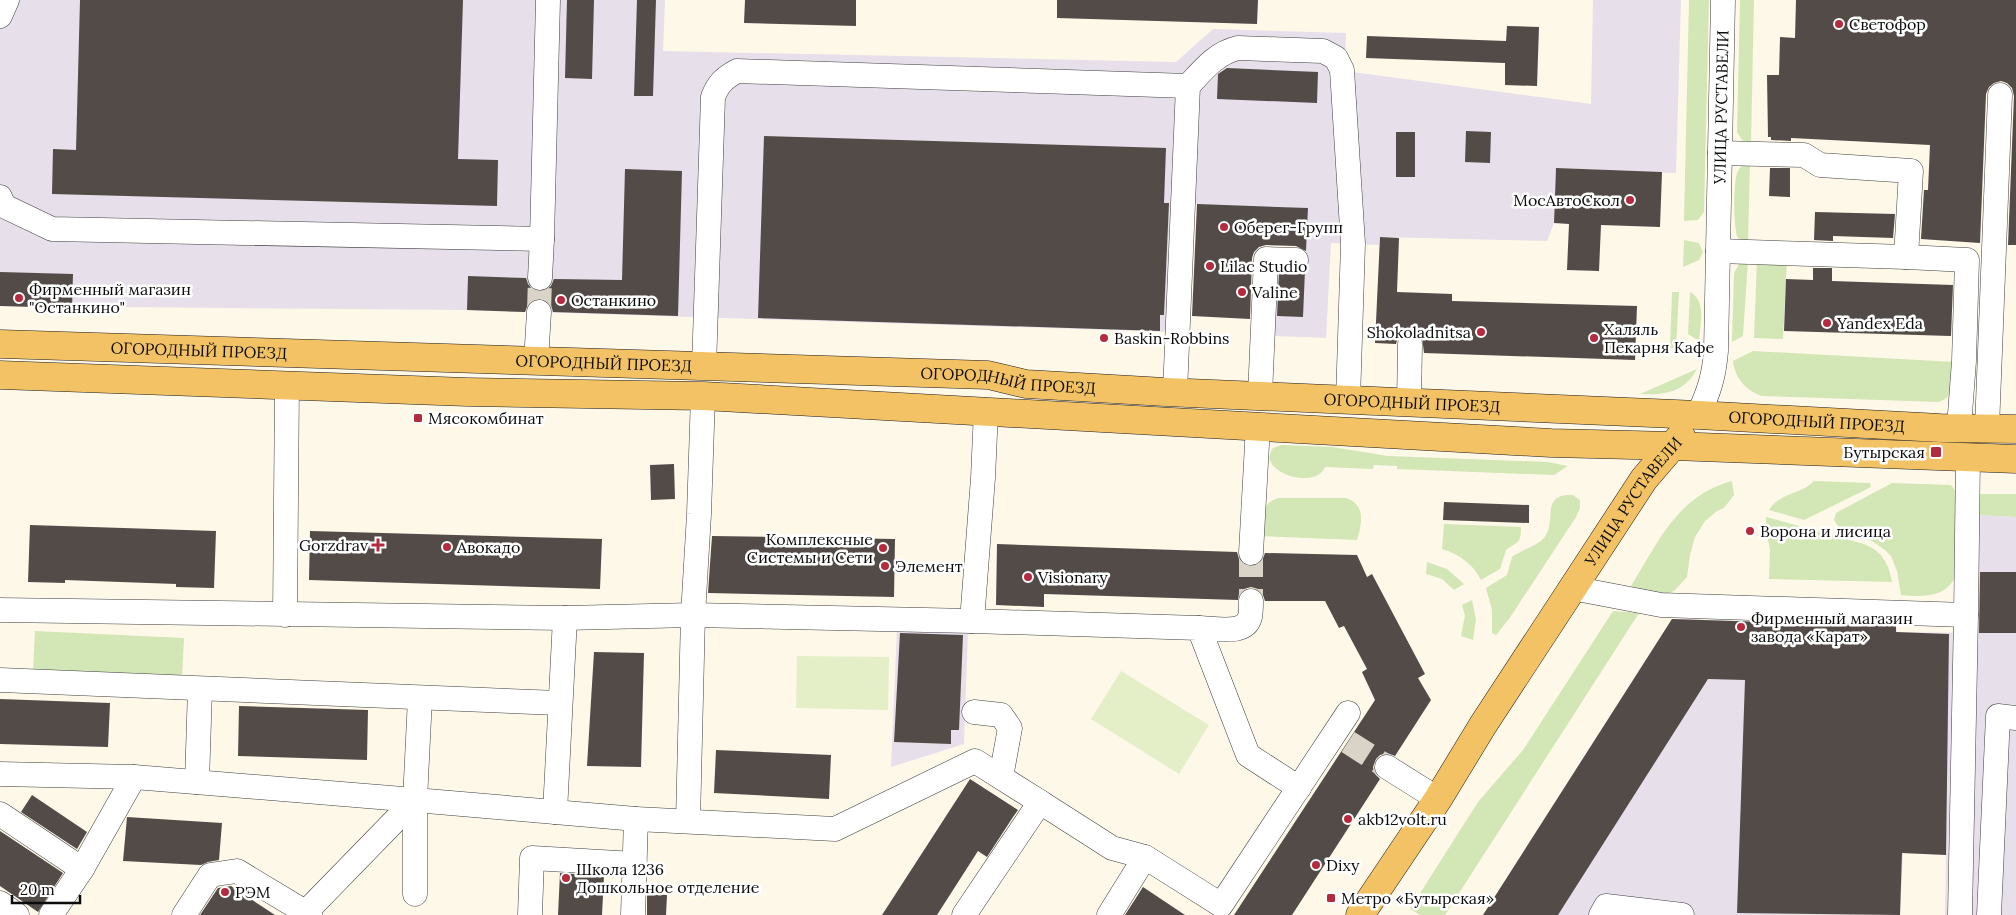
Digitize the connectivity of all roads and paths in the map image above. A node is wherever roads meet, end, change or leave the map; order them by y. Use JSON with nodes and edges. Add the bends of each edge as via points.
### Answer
{"nodes":[{"id":1,"x":7,"y":0,"type":"edge"},
{"id":2,"x":548,"y":0,"type":"edge"},
{"id":3,"x":1723,"y":0,"type":"edge"},
{"id":4,"x":0,"y":16,"type":"edge"},
{"id":5,"x":1188,"y":86,"type":"junction"},
{"id":6,"x":2000,"y":95,"type":"dead end"},
{"id":7,"x":1720,"y":153,"type":"junction"},
{"id":8,"x":1175,"y":158,"type":"dead end"},
{"id":9,"x":0,"y":198,"type":"edge"},
{"id":10,"x":542,"y":239,"type":"junction"},
{"id":11,"x":1718,"y":251,"type":"junction"},
{"id":12,"x":1906,"y":257,"type":"junction"},
{"id":13,"x":1296,"y":260,"type":"dead end"},
{"id":14,"x":540,"y":278,"type":"tunnel mouth"},
{"id":15,"x":539,"y":312,"type":"tunnel mouth"},
{"id":16,"x":0,"y":344,"type":"edge"},
{"id":17,"x":1410,"y":344,"type":"dead end"},
{"id":18,"x":536,"y":361,"type":"junction"},
{"id":19,"x":704,"y":366,"type":"junction"},
{"id":20,"x":0,"y":375,"type":"edge"},
{"id":21,"x":286,"y":384,"type":"junction"},
{"id":22,"x":1170,"y":392,"type":"junction"},
{"id":23,"x":1260,"y":395,"type":"junction"},
{"id":24,"x":703,"y":396,"type":"junction"},
{"id":25,"x":1348,"y":400,"type":"junction"},
{"id":26,"x":1409,"y":403,"type":"junction"},
{"id":27,"x":986,"y":411,"type":"junction"},
{"id":28,"x":1698,"y":415,"type":"junction"},
{"id":29,"x":1258,"y":426,"type":"junction"},
{"id":30,"x":1958,"y":427,"type":"junction"},
{"id":31,"x":1987,"y":428,"type":"junction"},
{"id":32,"x":2016,"y":429,"type":"edge"},
{"id":33,"x":1673,"y":446,"type":"junction"},
{"id":34,"x":1968,"y":457,"type":"junction"},
{"id":35,"x":2016,"y":459,"type":"edge"},
{"id":36,"x":1251,"y":553,"type":"tunnel mouth"},
{"id":37,"x":1572,"y":588,"type":"junction"},
{"id":38,"x":1251,"y":600,"type":"tunnel mouth"},
{"id":39,"x":0,"y":610,"type":"edge"},
{"id":40,"x":1966,"y":614,"type":"junction"},
{"id":41,"x":285,"y":615,"type":"junction"},
{"id":42,"x":693,"y":615,"type":"junction"},
{"id":43,"x":565,"y":618,"type":"junction"},
{"id":44,"x":972,"y":621,"type":"junction"},
{"id":45,"x":1199,"y":628,"type":"junction"},
{"id":46,"x":0,"y":680,"type":"edge"},
{"id":47,"x":200,"y":689,"type":"junction"},
{"id":48,"x":420,"y":698,"type":"junction"},
{"id":49,"x":559,"y":703,"type":"junction"},
{"id":50,"x":974,"y":712,"type":"dead end"},
{"id":51,"x":1348,"y":713,"type":"dead end"},
{"id":52,"x":2016,"y":718,"type":"edge"},
{"id":53,"x":1387,"y":767,"type":"tunnel mouth"},
{"id":54,"x":0,"y":774,"type":"edge"},
{"id":55,"x":134,"y":777,"type":"junction"},
{"id":56,"x":1001,"y":777,"type":"junction"},
{"id":57,"x":197,"y":782,"type":"junction"},
{"id":58,"x":1299,"y":788,"type":"junction"},
{"id":59,"x":1438,"y":799,"type":"junction"},
{"id":60,"x":415,"y":800,"type":"junction"},
{"id":61,"x":1040,"y":802,"type":"junction"},
{"id":62,"x":555,"y":812,"type":"junction"},
{"id":63,"x":0,"y":814,"type":"edge"},
{"id":64,"x":636,"y":819,"type":"junction"},
{"id":65,"x":688,"y":821,"type":"junction"},
{"id":66,"x":1145,"y":857,"type":"junction"},
{"id":67,"x":635,"y":864,"type":"junction"},
{"id":68,"x":82,"y":869,"type":"junction"},
{"id":69,"x":415,"y":894,"type":"dead end"},
{"id":70,"x":0,"y":904,"type":"edge"},
{"id":71,"x":306,"y":914,"type":"edge"},
{"id":72,"x":18,"y":915,"type":"edge"},
{"id":73,"x":52,"y":915,"type":"edge"},
{"id":74,"x":184,"y":915,"type":"edge"},
{"id":75,"x":530,"y":915,"type":"edge"},
{"id":76,"x":633,"y":915,"type":"edge"},
{"id":77,"x":964,"y":915,"type":"edge"},
{"id":78,"x":1108,"y":915,"type":"edge"},
{"id":79,"x":1360,"y":915,"type":"edge"},
{"id":80,"x":1600,"y":915,"type":"edge"},
{"id":81,"x":1682,"y":915,"type":"edge"},
{"id":82,"x":1960,"y":915,"type":"edge"},
{"id":83,"x":1989,"y":915,"type":"edge"}],
"edges":[{"from":1,"to":4,"type":"street"},
{"from":2,"to":10,"type":"street"},
{"from":3,"to":7,"type":"street","name":"УЛИЦА РУСТАВЕЛИ"},
{"from":5,"to":19,"type":"street","via":[[737,71],[725,78],[713,97]]},
{"from":5,"to":22,"type":"street"},
{"from":5,"to":25,"type":"street","via":[[1214,59],[1238,48],[1323,51],[1339,63],[1353,244]]},
{"from":6,"to":31,"type":"street"},
{"from":7,"to":11,"type":"street","name":"УЛИЦА РУСТАВЕЛИ"},
{"from":7,"to":12,"type":"street","via":[[1804,155],[1820,165],[1911,171]]},
{"from":8,"to":22,"type":"street"},
{"from":9,"to":10,"type":"street","via":[[4,206],[52,229]]},
{"from":10,"to":14,"type":"street"},
{"from":11,"to":12,"type":"street"},
{"from":11,"to":28,"type":"street","name":"УЛИЦА РУСТАВЕЛИ","via":[[1714,375]]},
{"from":12,"to":30,"type":"street","via":[[1967,260]]},
{"from":13,"to":23,"type":"street","via":[[1266,259]]},
{"from":15,"to":18,"type":"street"},
{"from":16,"to":18,"type":"main road","name":"ОГОРОДНЫЙ ПРОЕЗД"},
{"from":17,"to":26,"type":"street"},
{"from":18,"to":19,"type":"main road","name":"ОГОРОДНЫЙ ПРОЕЗД"},
{"from":19,"to":22,"type":"main road","name":"ОГОРОДНЫЙ ПРОЕЗД","via":[[988,376],[1026,384]]},
{"from":20,"to":21,"type":"main road","name":"ОГОРОДНЫЙ ПРОЕЗД"},
{"from":21,"to":24,"type":"main road","name":"ОГОРОДНЫЙ ПРОЕЗД","via":[[467,392]]},
{"from":21,"to":41,"type":"street"},
{"from":22,"to":23,"type":"main road","name":"ОГОРОДНЫЙ ПРОЕЗД"},
{"from":23,"to":25,"type":"main road","name":"ОГОРОДНЫЙ ПРОЕЗД"},
{"from":24,"to":27,"type":"main road","name":"ОГОРОДНЫЙ ПРОЕЗД"},
{"from":24,"to":42,"type":"street"},
{"from":25,"to":26,"type":"main road","name":"ОГОРОДНЫЙ ПРОЕЗД"},
{"from":26,"to":28,"type":"main road","name":"ОГОРОДНЫЙ ПРОЕЗД"},
{"from":27,"to":29,"type":"main road","name":"ОГОРОДНЫЙ ПРОЕЗД"},
{"from":27,"to":44,"type":"street"},
{"from":28,"to":30,"type":"main road","name":"ОГОРОДНЫЙ ПРОЕЗД"},
{"from":28,"to":33,"type":"main road","name":"УЛИЦА РУСТАВЕЛИ"},
{"from":29,"to":33,"type":"main road","name":"ОГОРОДНЫЙ ПРОЕЗД","via":[[1551,443]]},
{"from":29,"to":36,"type":"street"},
{"from":30,"to":31,"type":"main road","name":"ОГОРОДНЫЙ ПРОЕЗД"},
{"from":31,"to":32,"type":"main road","name":"ОГОРОДНЫЙ ПРОЕЗД"},
{"from":33,"to":34,"type":"main road","name":"ОГОРОДНЫЙ ПРОЕЗД"},
{"from":33,"to":37,"type":"main road","name":"УЛИЦА РУСТАВЕЛИ","via":[[1644,479]]},
{"from":34,"to":35,"type":"main road","name":"ОГОРОДНЫЙ ПРОЕЗД"},
{"from":34,"to":40,"type":"street"},
{"from":37,"to":40,"type":"street","via":[[1661,605]]},
{"from":37,"to":59,"type":"main road","name":"УЛИЦА РУСТАВЕЛИ"},
{"from":38,"to":45,"type":"street","via":[[1250,618],[1239,629]]},
{"from":39,"to":41,"type":"street"},
{"from":40,"to":82,"type":"street"},
{"from":41,"to":43,"type":"street"},
{"from":42,"to":43,"type":"street"},
{"from":42,"to":44,"type":"street"},
{"from":42,"to":65,"type":"street"},
{"from":43,"to":49,"type":"street"},
{"from":44,"to":45,"type":"street"},
{"from":45,"to":58,"type":"street","via":[[1248,755]]},
{"from":46,"to":47,"type":"street"},
{"from":47,"to":48,"type":"street"},
{"from":47,"to":57,"type":"street"},
{"from":48,"to":49,"type":"street"},
{"from":48,"to":60,"type":"street"},
{"from":49,"to":62,"type":"street"},
{"from":50,"to":56,"type":"street","via":[[1001,715],[1010,728]]},
{"from":51,"to":58,"type":"street","via":[[1341,738]]},
{"from":52,"to":83,"type":"street","via":[[1998,716]]},
{"from":53,"to":59,"type":"street"},
{"from":54,"to":55,"type":"street"},
{"from":55,"to":57,"type":"street"},
{"from":55,"to":68,"type":"street"},
{"from":56,"to":61,"type":"street"},
{"from":56,"to":65,"type":"street","via":[[975,761],[834,829]]},
{"from":57,"to":60,"type":"street"},
{"from":58,"to":66,"type":"street","via":[[1221,904]]},
{"from":59,"to":79,"type":"main road","name":"УЛИЦА РУСТАВЕЛИ"},
{"from":60,"to":62,"type":"street"},
{"from":60,"to":69,"type":"street"},
{"from":60,"to":71,"type":"street"},
{"from":61,"to":66,"type":"street","via":[[1112,848]]},
{"from":61,"to":77,"type":"street"},
{"from":62,"to":64,"type":"street"},
{"from":63,"to":68,"type":"street"},
{"from":64,"to":65,"type":"street"},
{"from":64,"to":67,"type":"street"},
{"from":66,"to":78,"type":"street"},
{"from":67,"to":75,"type":"street","via":[[532,858]]},
{"from":67,"to":76,"type":"street"},
{"from":68,"to":73,"type":"street"},
{"from":70,"to":72,"type":"street"},
{"from":71,"to":74,"type":"street","via":[[237,871],[210,876]]},
{"from":80,"to":81,"type":"street","via":[[1606,906]]}]}
